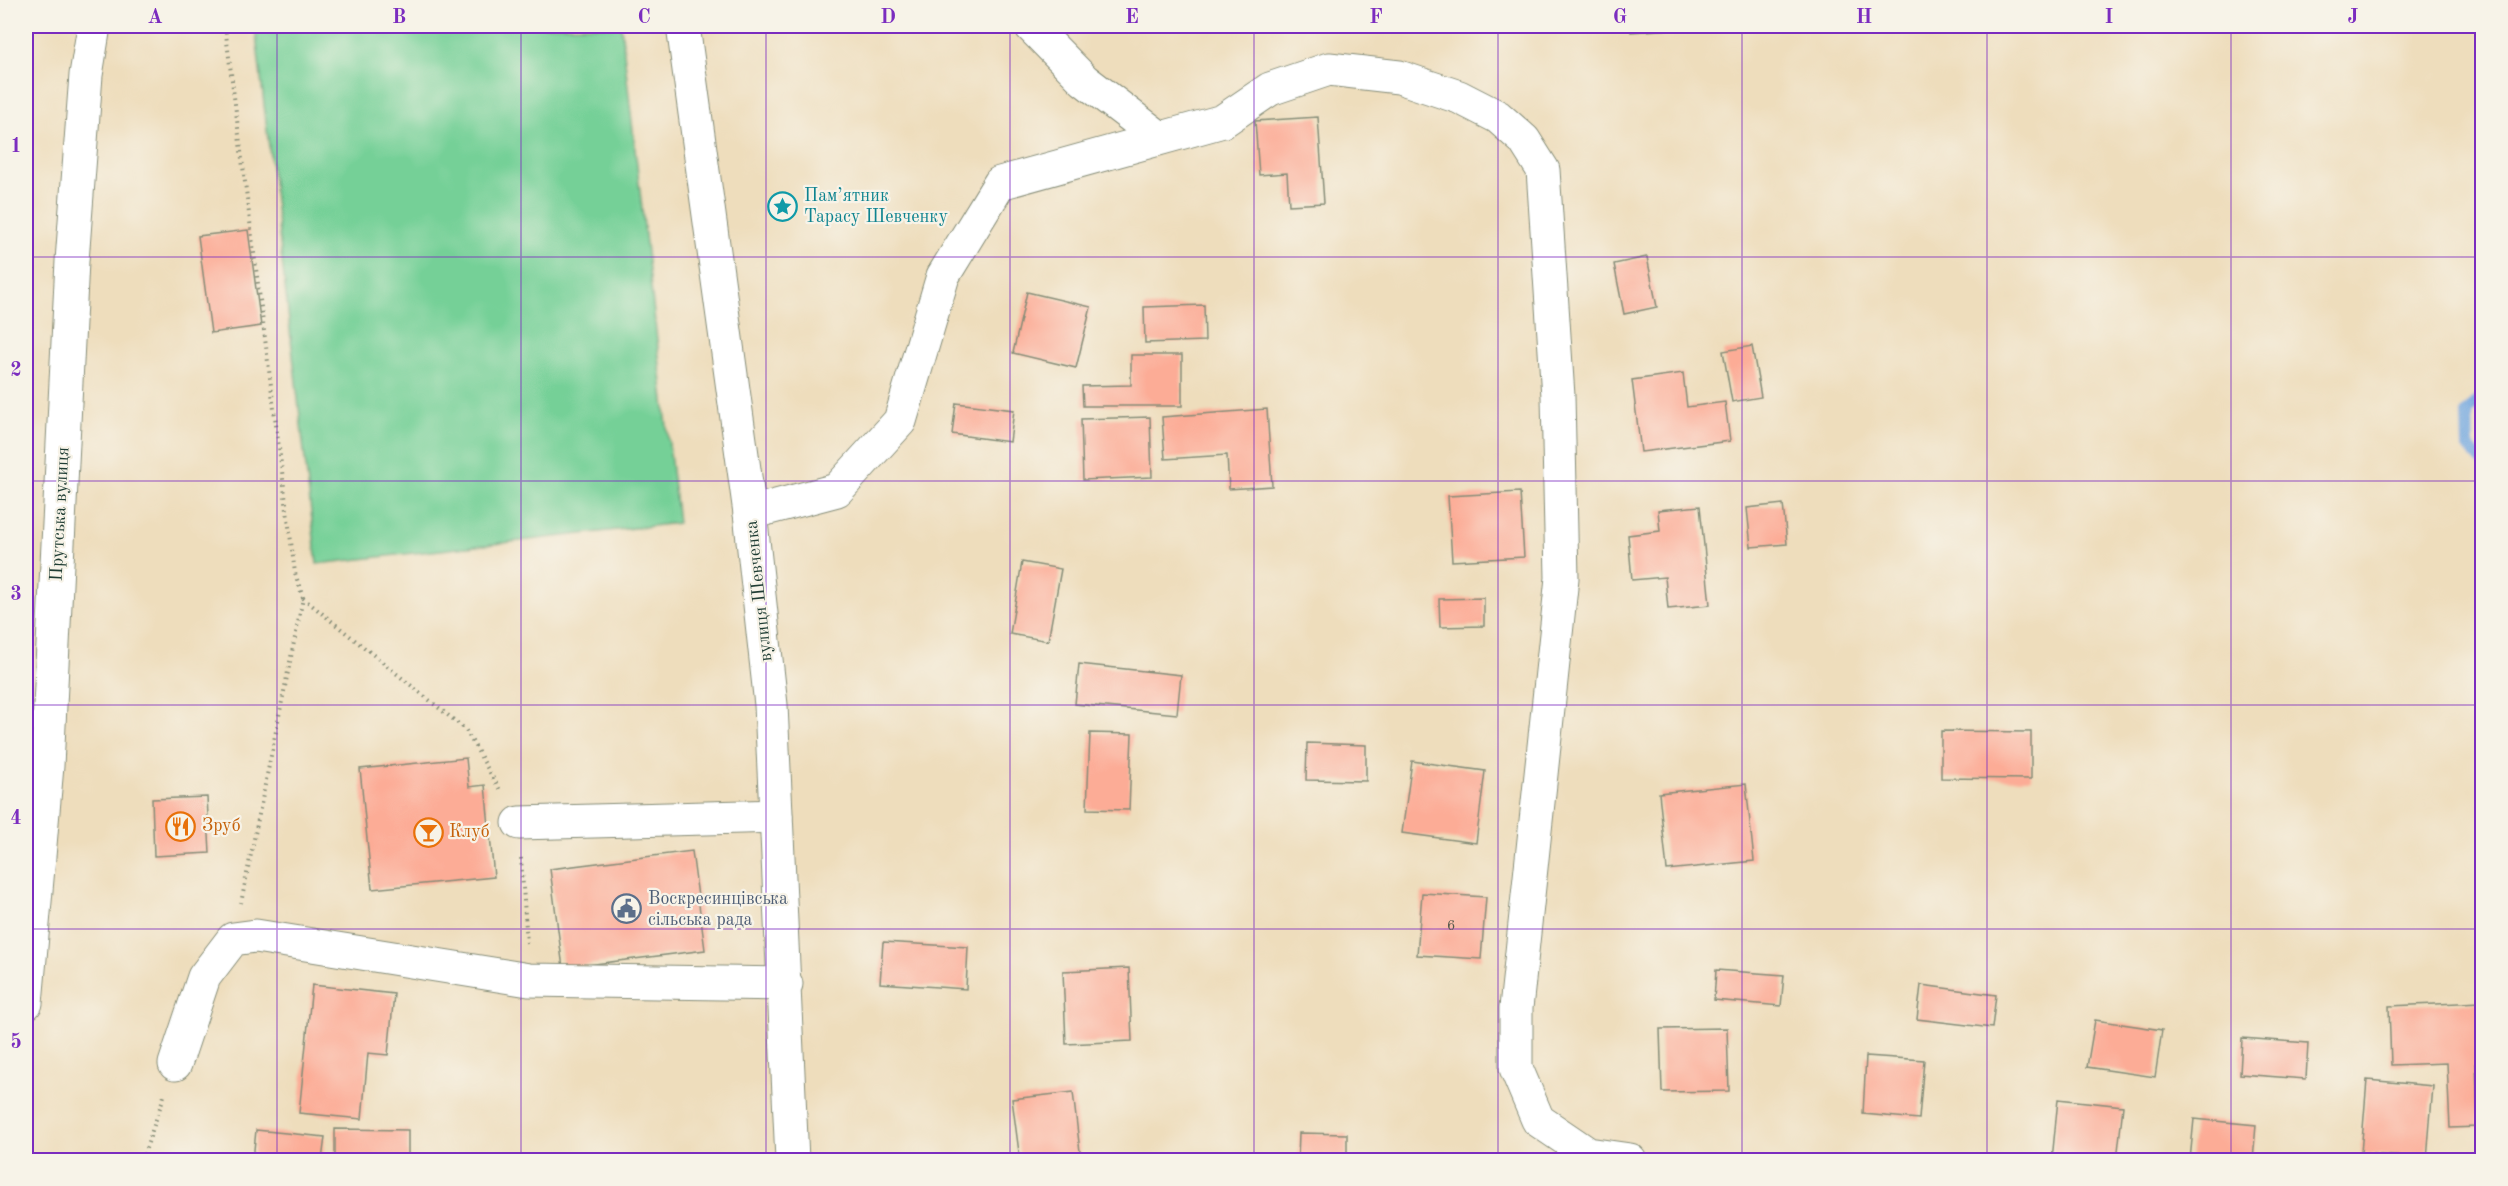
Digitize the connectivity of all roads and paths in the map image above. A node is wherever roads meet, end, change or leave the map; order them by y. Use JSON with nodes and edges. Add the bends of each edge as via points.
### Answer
{"nodes":[{"id":1,"x":94,"y":26,"type":"edge"},
{"id":2,"x":225,"y":26,"type":"edge"},
{"id":3,"x":683,"y":26,"type":"edge"},
{"id":4,"x":1031,"y":26,"type":"edge"},
{"id":5,"x":1160,"y":138,"type":"junction"},
{"id":6,"x":750,"y":513,"type":"junction"},
{"id":7,"x":303,"y":598,"type":"junction"},
{"id":8,"x":776,"y":816,"type":"junction"},
{"id":9,"x":519,"y":823,"type":"junction"},
{"id":10,"x":233,"y":939,"type":"junction"},
{"id":11,"x":529,"y":980,"type":"junction"},
{"id":12,"x":785,"y":984,"type":"junction"},
{"id":13,"x":26,"y":1003,"type":"edge"},
{"id":14,"x":175,"y":1064,"type":"joint"},
{"id":15,"x":142,"y":1161,"type":"edge"},
{"id":16,"x":792,"y":1161,"type":"edge"},
{"id":17,"x":1630,"y":1161,"type":"edge"}],
"edges":[{"from":1,"to":13,"type":"street","name":"Прутська вулиця","via":[[86,75],[72,261],[47,766]]},
{"from":2,"to":7,"type":"path","via":[[295,573]]},
{"from":3,"to":6,"type":"street","name":"вулиця Шевченка"},
{"from":4,"to":5,"type":"street","via":[[1084,80]]},
{"from":5,"to":6,"type":"street","via":[[1000,183],[943,276],[900,421],[837,490]]},
{"from":5,"to":17,"type":"street","via":[[1223,121],[1270,89],[1329,69],[1399,77],[1459,97],[1498,117],[1524,140],[1543,170],[1558,396],[1562,578],[1516,1008],[1516,1068],[1538,1120],[1588,1154]]},
{"from":6,"to":8,"type":"street","name":"вулиця Шевченка","via":[[771,705]]},
{"from":7,"to":9,"type":"path","via":[[465,729]]},
{"from":7,"to":10,"type":"path"},
{"from":8,"to":9,"type":"street"},
{"from":8,"to":12,"type":"street","name":"вулиця Шевченка"},
{"from":9,"to":11,"type":"path"},
{"from":10,"to":11,"type":"street","via":[[256,936]]},
{"from":10,"to":14,"type":"street","via":[[204,978]]},
{"from":11,"to":12,"type":"street"},
{"from":12,"to":16,"type":"street","name":"вулиця Шевченка"},
{"from":14,"to":15,"type":"path"}]}
